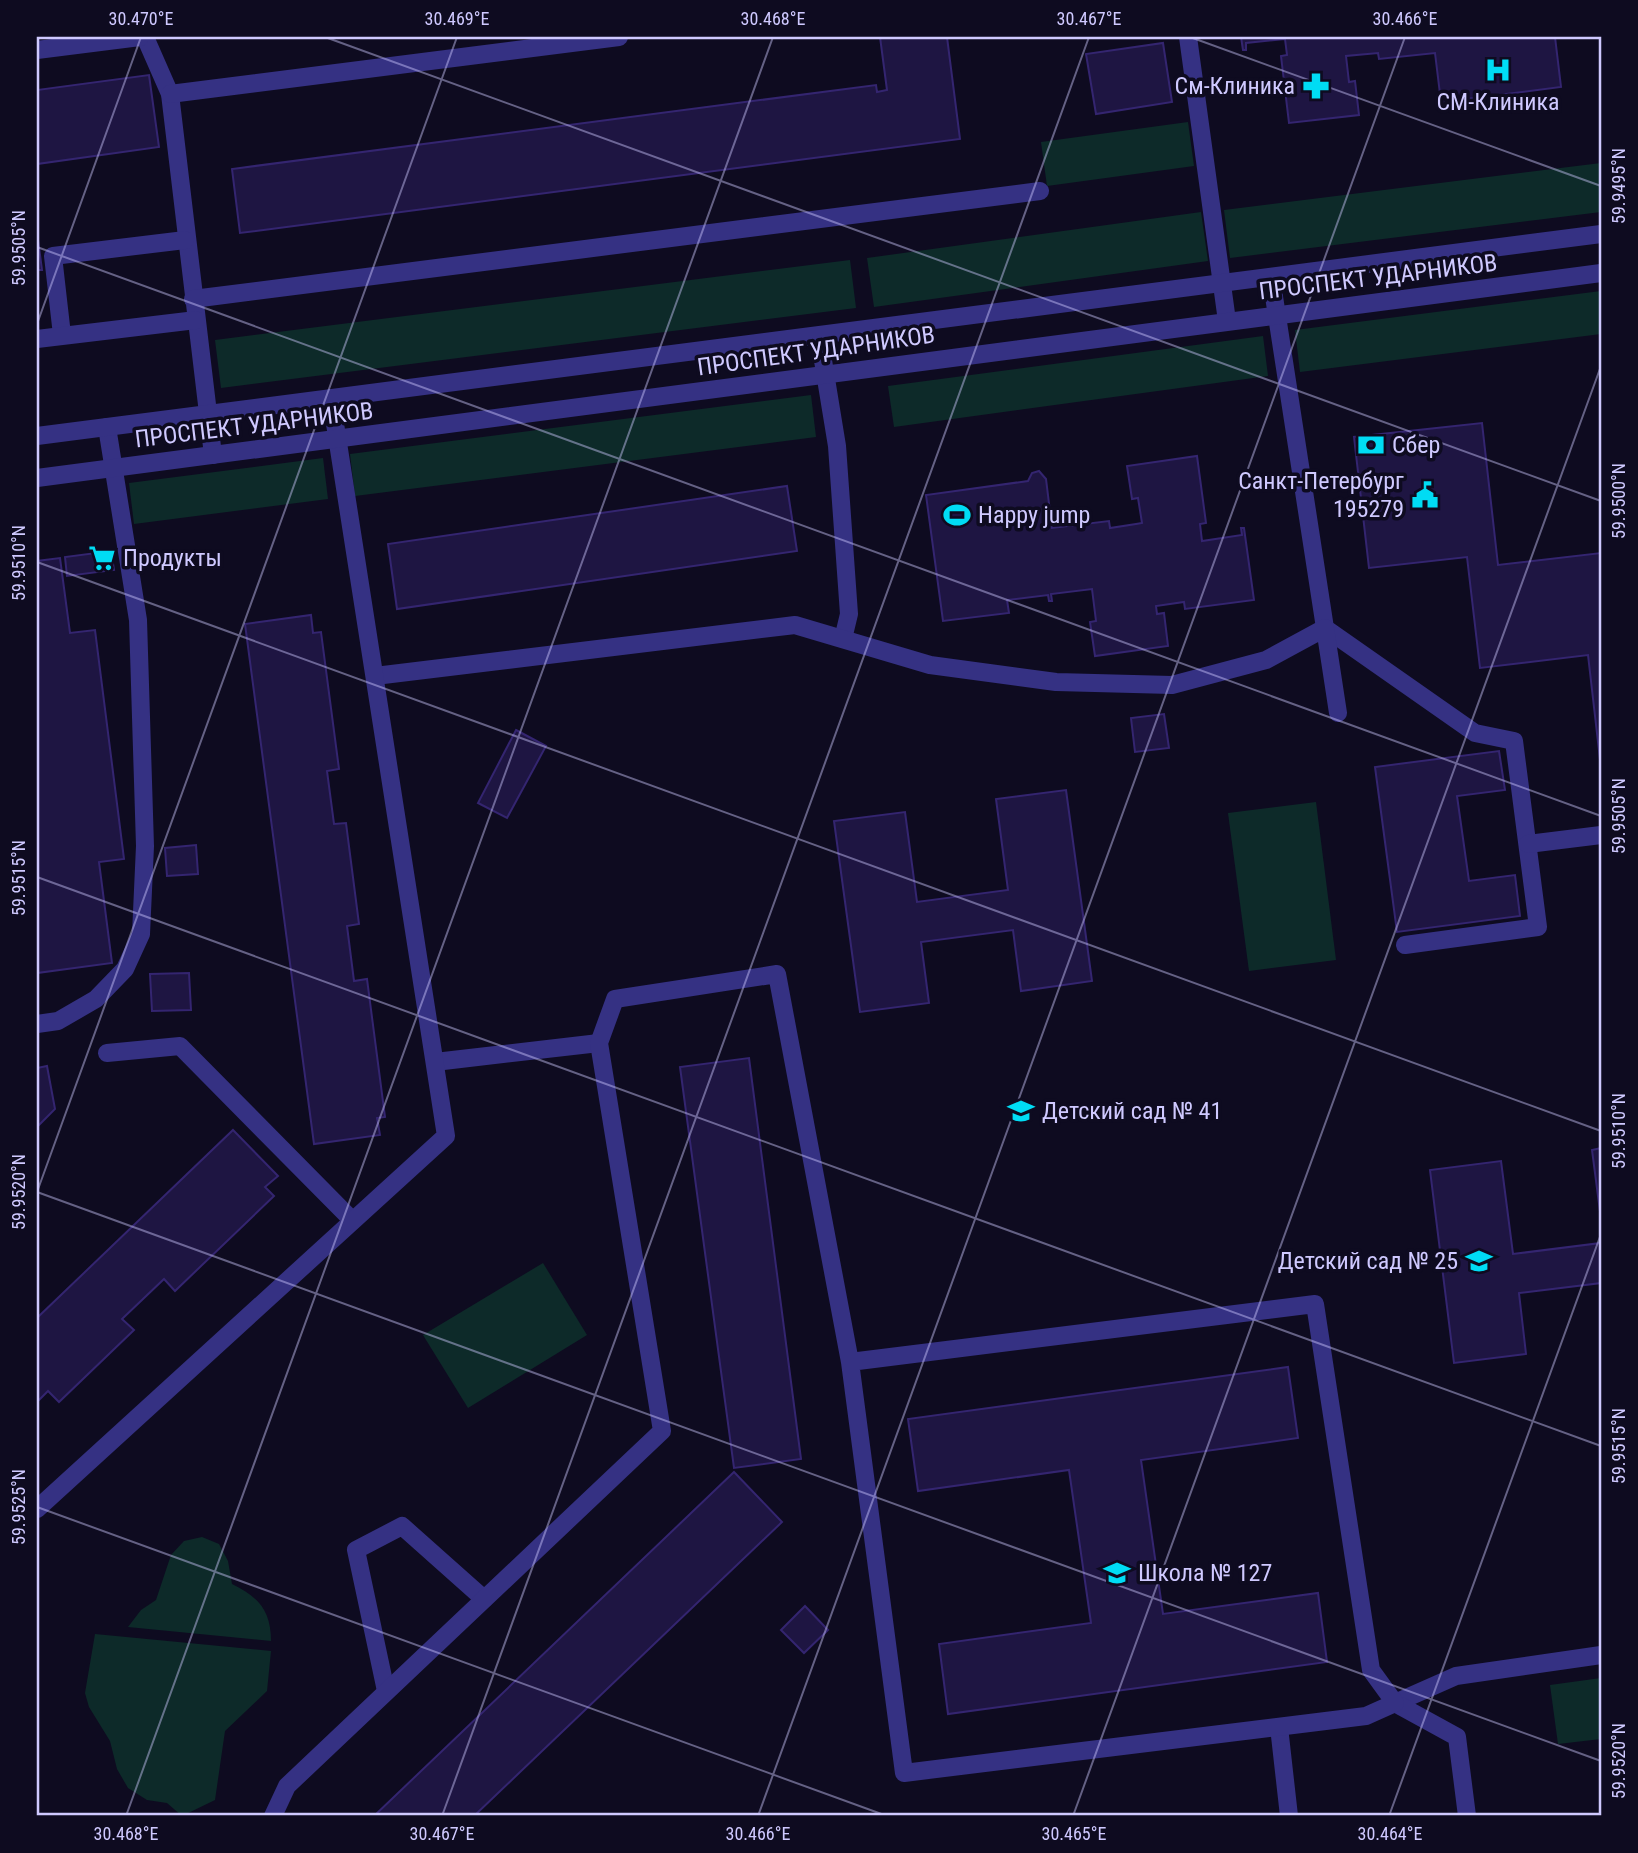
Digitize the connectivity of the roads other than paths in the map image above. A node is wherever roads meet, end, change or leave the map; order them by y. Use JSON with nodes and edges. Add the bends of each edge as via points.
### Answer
{"nodes":[{"id":1,"x":143,"y":37,"type":"edge"},
{"id":2,"x":619,"y":37,"type":"edge"},
{"id":3,"x":1188,"y":37,"type":"edge"},
{"id":4,"x":37,"y":50,"type":"edge"},
{"id":5,"x":170,"y":94,"type":"junction"},
{"id":6,"x":1040,"y":191,"type":"dead end"},
{"id":7,"x":1601,"y":234,"type":"edge"},
{"id":8,"x":185,"y":240,"type":"junction"},
{"id":9,"x":1601,"y":273,"type":"edge"},
{"id":10,"x":1271,"y":277,"type":"junction"},
{"id":11,"x":1222,"y":283,"type":"junction"},
{"id":12,"x":193,"y":299,"type":"junction"},
{"id":13,"x":1278,"y":315,"type":"junction"},
{"id":14,"x":196,"y":320,"type":"junction"},
{"id":15,"x":1227,"y":321,"type":"junction"},
{"id":16,"x":62,"y":335,"type":"junction"},
{"id":17,"x":819,"y":336,"type":"junction"},
{"id":18,"x":37,"y":339,"type":"edge"},
{"id":19,"x":825,"y":375,"type":"junction"},
{"id":20,"x":331,"y":398,"type":"junction"},
{"id":21,"x":207,"y":414,"type":"junction"},
{"id":22,"x":107,"y":427,"type":"junction"},
{"id":23,"x":37,"y":436,"type":"edge"},
{"id":24,"x":338,"y":439,"type":"junction"},
{"id":25,"x":213,"y":455,"type":"junction"},
{"id":26,"x":114,"y":468,"type":"junction"},
{"id":27,"x":37,"y":478,"type":"edge"},
{"id":28,"x":1325,"y":628,"type":"junction"},
{"id":29,"x":843,"y":639,"type":"junction"},
{"id":30,"x":375,"y":676,"type":"junction"},
{"id":31,"x":1338,"y":713,"type":"dead end"},
{"id":32,"x":1601,"y":835,"type":"edge"},
{"id":33,"x":1528,"y":844,"type":"junction"},
{"id":34,"x":1405,"y":945,"type":"dead end"},
{"id":35,"x":37,"y":1024,"type":"edge"},
{"id":36,"x":599,"y":1043,"type":"junction"},
{"id":37,"x":107,"y":1053,"type":"dead end"},
{"id":38,"x":435,"y":1062,"type":"junction"},
{"id":39,"x":352,"y":1220,"type":"junction"},
{"id":40,"x":850,"y":1362,"type":"junction"},
{"id":41,"x":37,"y":1509,"type":"edge"},
{"id":42,"x":484,"y":1599,"type":"junction"},
{"id":43,"x":1601,"y":1656,"type":"edge"},
{"id":44,"x":386,"y":1691,"type":"junction"},
{"id":45,"x":1395,"y":1703,"type":"junction"},
{"id":46,"x":1279,"y":1727,"type":"junction"},
{"id":47,"x":273,"y":1816,"type":"edge"},
{"id":48,"x":1289,"y":1816,"type":"edge"},
{"id":49,"x":1467,"y":1816,"type":"edge"}],
"edges":[{"from":1,"to":4,"type":"street"},
{"from":1,"to":5,"type":"street"},
{"from":2,"to":5,"type":"street"},
{"from":3,"to":11,"type":"street"},
{"from":5,"to":8,"type":"street"},
{"from":6,"to":12,"type":"street"},
{"from":7,"to":10,"type":"street","name":"ПРОСПЕКТ УДАРНИКОВ"},
{"from":8,"to":12,"type":"street"},
{"from":8,"to":16,"type":"street","via":[[52,257]]},
{"from":9,"to":13,"type":"street","name":"ПРОСПЕКТ УДАРНИКОВ"},
{"from":10,"to":11,"type":"street","name":"ПРОСПЕКТ УДАРНИКОВ"},
{"from":10,"to":13,"type":"street"},
{"from":11,"to":15,"type":"street"},
{"from":11,"to":17,"type":"street","name":"ПРОСПЕКТ УДАРНИКОВ"},
{"from":12,"to":14,"type":"street"},
{"from":13,"to":15,"type":"street","name":"ПРОСПЕКТ УДАРНИКОВ"},
{"from":13,"to":28,"type":"street"},
{"from":14,"to":16,"type":"street"},
{"from":14,"to":21,"type":"street"},
{"from":15,"to":19,"type":"street","name":"ПРОСПЕКТ УДАРНИКОВ"},
{"from":16,"to":18,"type":"street"},
{"from":17,"to":19,"type":"street"},
{"from":17,"to":20,"type":"street","name":"ПРОСПЕКТ УДАРНИКОВ"},
{"from":19,"to":24,"type":"street","name":"ПРОСПЕКТ УДАРНИКОВ"},
{"from":19,"to":29,"type":"street","via":[[837,446],[849,614]]},
{"from":20,"to":21,"type":"street","name":"ПРОСПЕКТ УДАРНИКОВ"},
{"from":20,"to":24,"type":"street"},
{"from":21,"to":22,"type":"street","name":"ПРОСПЕКТ УДАРНИКОВ"},
{"from":21,"to":25,"type":"street"},
{"from":22,"to":23,"type":"street","name":"ПРОСПЕКТ УДАРНИКОВ"},
{"from":22,"to":26,"type":"street"},
{"from":24,"to":25,"type":"street","name":"ПРОСПЕКТ УДАРНИКОВ"},
{"from":24,"to":30,"type":"street"},
{"from":25,"to":26,"type":"street","name":"ПРОСПЕКТ УДАРНИКОВ"},
{"from":26,"to":27,"type":"street","name":"ПРОСПЕКТ УДАРНИКОВ"},
{"from":26,"to":35,"type":"street","via":[[138,620],[145,846],[141,934],[125,969],[96,999],[58,1021]]},
{"from":28,"to":29,"type":"street","via":[[1266,660],[1172,685],[1056,682],[930,664]]},
{"from":28,"to":31,"type":"street"},
{"from":28,"to":33,"type":"street","via":[[1475,733],[1514,741]]},
{"from":29,"to":30,"type":"street","via":[[795,625]]},
{"from":30,"to":38,"type":"street"},
{"from":32,"to":33,"type":"street"},
{"from":33,"to":34,"type":"street","via":[[1538,927]]},
{"from":36,"to":38,"type":"street"},
{"from":36,"to":40,"type":"street","via":[[615,999],[777,974]]},
{"from":36,"to":42,"type":"street","via":[[662,1431]]},
{"from":37,"to":39,"type":"street","via":[[180,1045]]},
{"from":38,"to":39,"type":"street","via":[[446,1136]]},
{"from":39,"to":41,"type":"street"},
{"from":40,"to":45,"type":"street","via":[[1315,1304],[1371,1670]]},
{"from":40,"to":46,"type":"street","via":[[904,1773]]},
{"from":42,"to":44,"type":"street"},
{"from":42,"to":44,"type":"street","via":[[402,1527],[356,1550]]},
{"from":43,"to":45,"type":"street","via":[[1457,1676]]},
{"from":44,"to":47,"type":"street","via":[[287,1786]]},
{"from":45,"to":46,"type":"street","via":[[1366,1716]]},
{"from":45,"to":49,"type":"street","via":[[1457,1737]]},
{"from":46,"to":48,"type":"street"}]}
